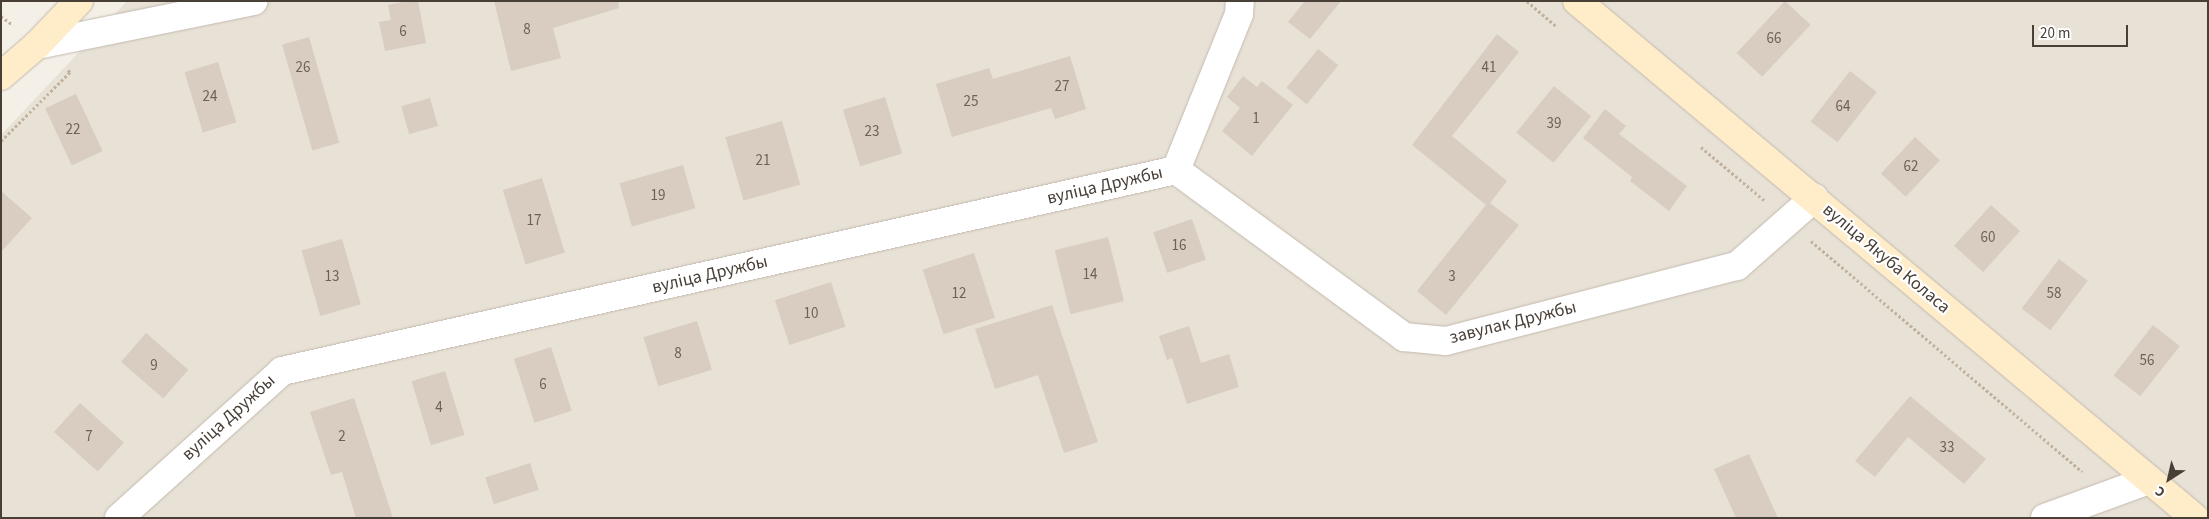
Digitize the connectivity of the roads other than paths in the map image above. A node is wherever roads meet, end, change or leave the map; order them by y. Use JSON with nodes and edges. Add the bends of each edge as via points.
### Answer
{"nodes":[{"id":1,"x":79,"y":1,"type":"edge"},
{"id":2,"x":254,"y":1,"type":"edge"},
{"id":3,"x":1240,"y":1,"type":"edge"},
{"id":4,"x":1577,"y":1,"type":"edge"},
{"id":5,"x":37,"y":45,"type":"junction"},
{"id":6,"x":1,"y":76,"type":"edge"},
{"id":7,"x":1176,"y":170,"type":"junction"},
{"id":8,"x":1814,"y":198,"type":"junction"},
{"id":9,"x":2149,"y":480,"type":"junction"},
{"id":10,"x":119,"y":518,"type":"edge"},
{"id":11,"x":2045,"y":518,"type":"edge"},
{"id":12,"x":2195,"y":518,"type":"edge"}],
"edges":[{"from":1,"to":5,"type":"main road"},
{"from":2,"to":5,"type":"street"},
{"from":3,"to":7,"type":"street","name":"вуліца Дружбы","via":[[1239,14]]},
{"from":4,"to":8,"type":"main road","name":"вуліца Якуба Коласа"},
{"from":5,"to":6,"type":"main road"},
{"from":7,"to":8,"type":"street","name":"завулак Дружбы","via":[[1404,337],[1446,341],[1737,266]]},
{"from":7,"to":10,"type":"street","name":"вуліца Дружбы","via":[[282,371]]},
{"from":8,"to":9,"type":"main road","name":"вуліца Якуба Коласа"},
{"from":9,"to":11,"type":"street"},
{"from":9,"to":12,"type":"main road","name":"вуліца Якуба Коласа"}]}
